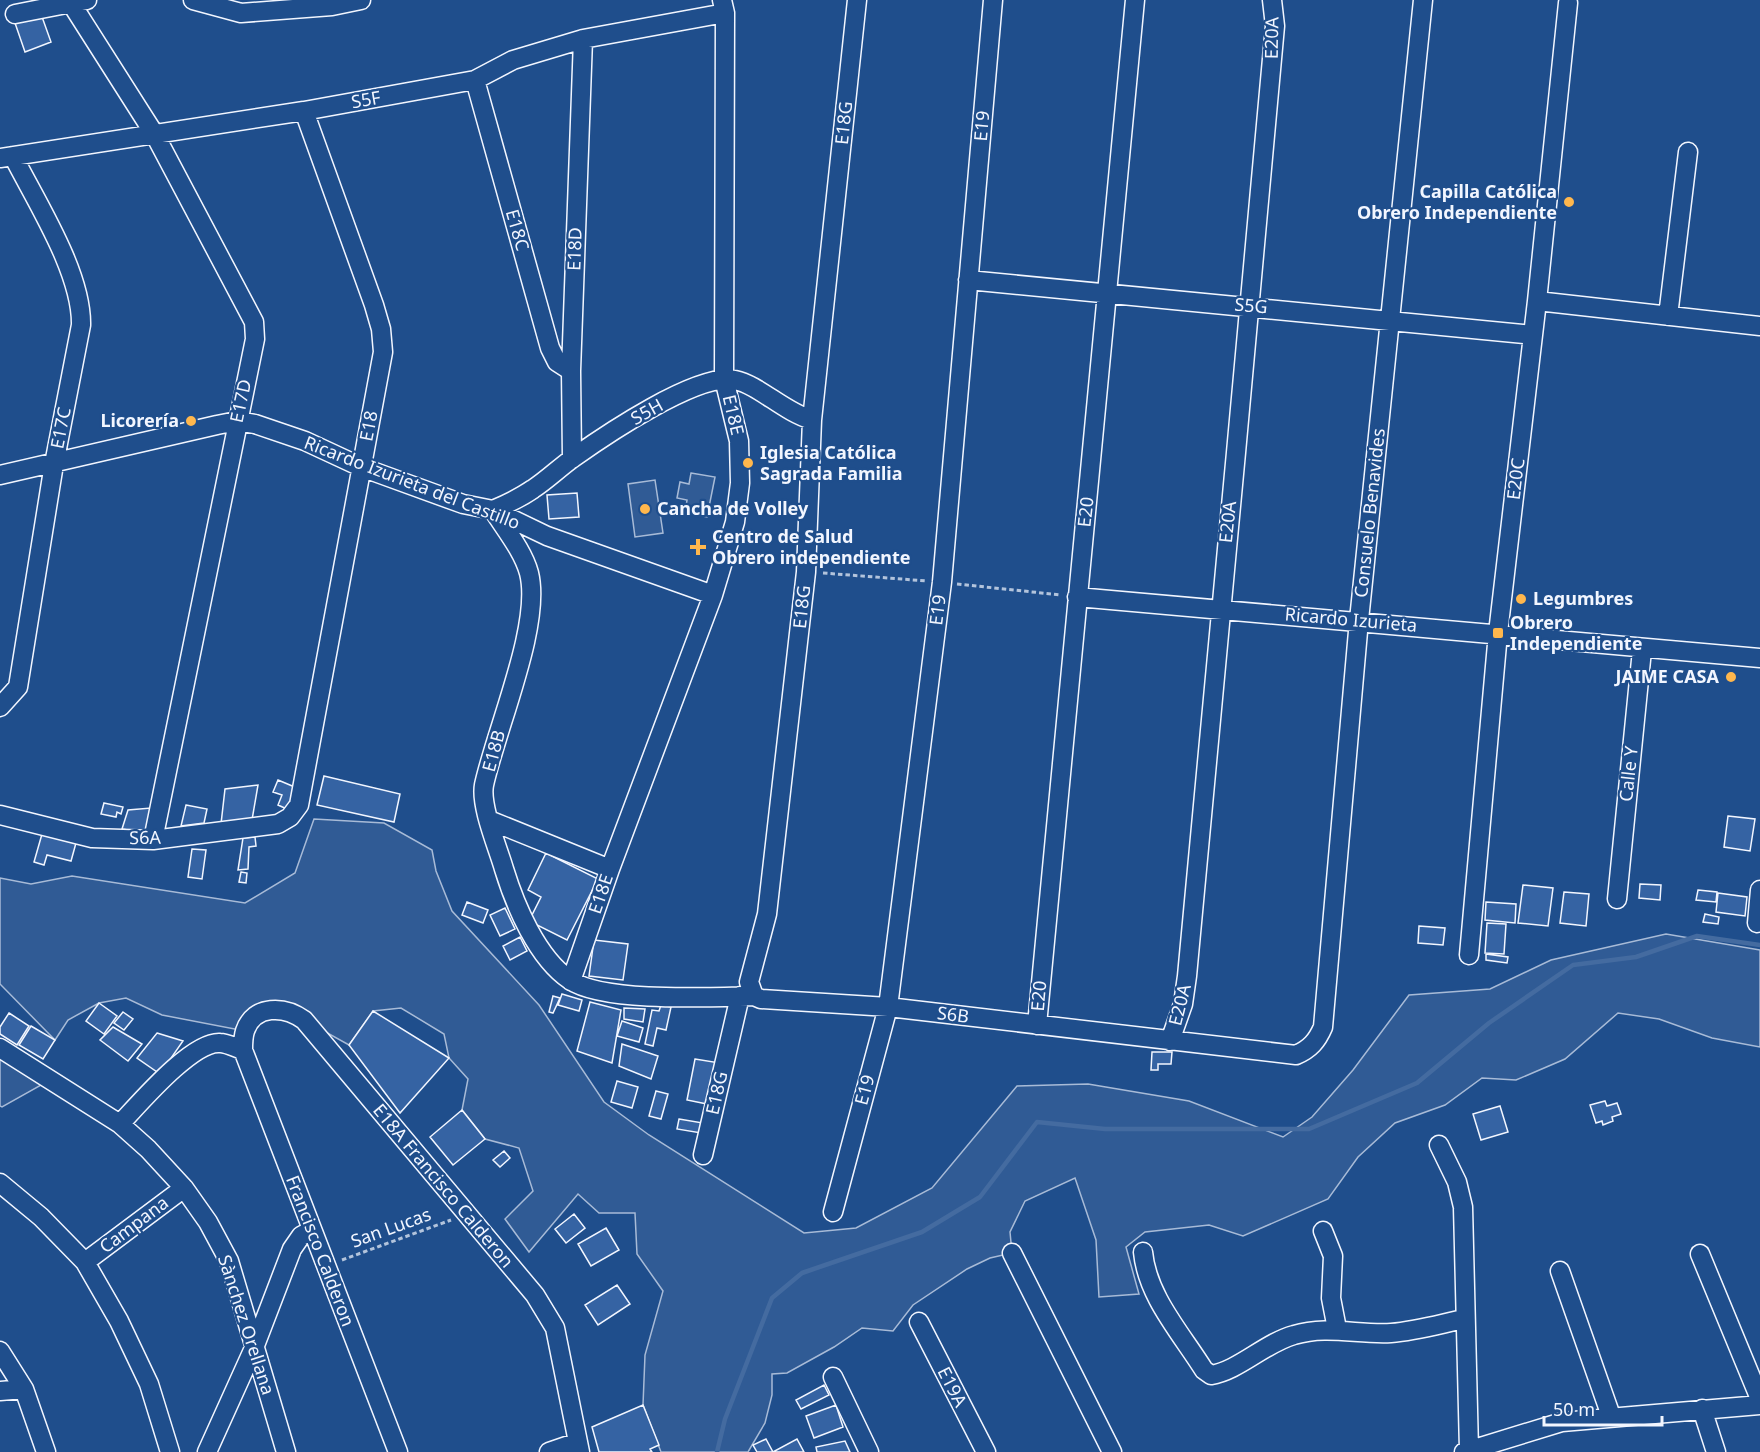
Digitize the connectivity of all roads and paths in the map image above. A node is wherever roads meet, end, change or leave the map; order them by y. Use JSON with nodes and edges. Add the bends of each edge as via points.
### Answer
{"nodes":[{"id":1,"x":193,"y":0,"type":"edge"},
{"id":2,"x":361,"y":0,"type":"edge"},
{"id":3,"x":856,"y":0,"type":"edge"},
{"id":4,"x":993,"y":0,"type":"edge"},
{"id":5,"x":1135,"y":0,"type":"edge"},
{"id":6,"x":1272,"y":0,"type":"edge"},
{"id":7,"x":1423,"y":0,"type":"edge"},
{"id":8,"x":79,"y":2,"type":"edge"},
{"id":9,"x":1568,"y":3,"type":"dead end"},
{"id":10,"x":217,"y":4,"type":"edge"},
{"id":11,"x":724,"y":7,"type":"edge"},
{"id":12,"x":15,"y":14,"type":"dead end"},
{"id":13,"x":583,"y":39,"type":"junction"},
{"id":14,"x":475,"y":80,"type":"junction"},
{"id":15,"x":304,"y":111,"type":"junction"},
{"id":16,"x":155,"y":135,"type":"junction"},
{"id":17,"x":1688,"y":152,"type":"dead end"},
{"id":18,"x":7,"y":157,"type":"edge"},
{"id":19,"x":968,"y":280,"type":"junction"},
{"id":20,"x":1109,"y":295,"type":"junction"},
{"id":21,"x":1537,"y":302,"type":"junction"},
{"id":22,"x":1251,"y":306,"type":"junction"},
{"id":23,"x":1668,"y":316,"type":"junction"},
{"id":24,"x":1390,"y":321,"type":"junction"},
{"id":25,"x":1760,"y":326,"type":"edge"},
{"id":26,"x":1533,"y":335,"type":"junction"},
{"id":27,"x":571,"y":370,"type":"junction"},
{"id":28,"x":724,"y":379,"type":"junction"},
{"id":29,"x":812,"y":420,"type":"junction"},
{"id":30,"x":237,"y":421,"type":"junction"},
{"id":31,"x":572,"y":459,"type":"junction"},
{"id":32,"x":54,"y":464,"type":"junction"},
{"id":33,"x":361,"y":467,"type":"junction"},
{"id":34,"x":0,"y":475,"type":"edge"},
{"id":35,"x":493,"y":510,"type":"junction"},
{"id":36,"x":806,"y":572,"type":"junction"},
{"id":37,"x":942,"y":582,"type":"junction"},
{"id":38,"x":713,"y":596,"type":"junction"},
{"id":39,"x":1077,"y":597,"type":"junction"},
{"id":40,"x":1219,"y":609,"type":"junction"},
{"id":41,"x":1359,"y":620,"type":"junction"},
{"id":42,"x":1498,"y":633,"type":"junction"},
{"id":43,"x":1642,"y":650,"type":"junction"},
{"id":44,"x":1760,"y":658,"type":"edge"},
{"id":45,"x":0,"y":707,"type":"edge"},
{"id":46,"x":0,"y":815,"type":"edge"},
{"id":47,"x":290,"y":817,"type":"joint"},
{"id":48,"x":489,"y":820,"type":"junction"},
{"id":49,"x":153,"y":840,"type":"junction"},
{"id":50,"x":610,"y":869,"type":"junction"},
{"id":51,"x":1760,"y":890,"type":"edge"},
{"id":52,"x":1617,"y":899,"type":"dead end"},
{"id":53,"x":1756,"y":923,"type":"dead end"},
{"id":54,"x":1469,"y":955,"type":"dead end"},
{"id":55,"x":571,"y":981,"type":"junction"},
{"id":56,"x":747,"y":996,"type":"junction"},
{"id":57,"x":888,"y":1007,"type":"junction"},
{"id":58,"x":1037,"y":1025,"type":"junction"},
{"id":59,"x":1323,"y":1027,"type":"joint"},
{"id":60,"x":1170,"y":1041,"type":"junction"},
{"id":61,"x":0,"y":1048,"type":"edge"},
{"id":62,"x":243,"y":1050,"type":"junction"},
{"id":63,"x":120,"y":1124,"type":"junction"},
{"id":64,"x":1439,"y":1145,"type":"dead end"},
{"id":65,"x":703,"y":1155,"type":"dead end"},
{"id":66,"x":0,"y":1183,"type":"edge"},
{"id":67,"x":184,"y":1188,"type":"junction"},
{"id":68,"x":832,"y":1212,"type":"dead end"},
{"id":69,"x":466,"y":1214,"type":"junction"},
{"id":70,"x":312,"y":1230,"type":"junction"},
{"id":71,"x":1323,"y":1231,"type":"dead end"},
{"id":72,"x":1143,"y":1252,"type":"dead end"},
{"id":73,"x":1012,"y":1253,"type":"dead end"},
{"id":74,"x":1700,"y":1254,"type":"dead end"},
{"id":75,"x":85,"y":1262,"type":"junction"},
{"id":76,"x":326,"y":1266,"type":"junction"},
{"id":77,"x":1560,"y":1270,"type":"dead end"},
{"id":78,"x":1464,"y":1319,"type":"junction"},
{"id":79,"x":919,"y":1323,"type":"dead end"},
{"id":80,"x":1337,"y":1329,"type":"junction"},
{"id":81,"x":254,"y":1348,"type":"junction"},
{"id":82,"x":0,"y":1351,"type":"edge"},
{"id":83,"x":833,"y":1377,"type":"dead end"},
{"id":84,"x":24,"y":1389,"type":"junction"},
{"id":85,"x":0,"y":1391,"type":"edge"},
{"id":86,"x":1760,"y":1399,"type":"edge"},
{"id":87,"x":1760,"y":1405,"type":"edge"},
{"id":88,"x":1702,"y":1409,"type":"junction"},
{"id":89,"x":1611,"y":1416,"type":"junction"},
{"id":90,"x":579,"y":1447,"type":"edge"},
{"id":91,"x":1467,"y":1451,"type":"edge"},
{"id":92,"x":46,"y":1452,"type":"edge"},
{"id":93,"x":170,"y":1452,"type":"edge"},
{"id":94,"x":207,"y":1452,"type":"edge"},
{"id":95,"x":286,"y":1452,"type":"edge"},
{"id":96,"x":398,"y":1452,"type":"edge"},
{"id":97,"x":549,"y":1452,"type":"edge"},
{"id":98,"x":869,"y":1452,"type":"edge"},
{"id":99,"x":986,"y":1452,"type":"edge"},
{"id":100,"x":1112,"y":1452,"type":"edge"},
{"id":101,"x":1716,"y":1452,"type":"edge"}],
"edges":[{"from":1,"to":10,"type":"street"},
{"from":2,"to":10,"type":"street","via":[[241,13]]},
{"from":3,"to":29,"type":"street","name":"E18G"},
{"from":4,"to":19,"type":"street","name":"E19"},
{"from":5,"to":20,"type":"street","name":"E20"},
{"from":6,"to":22,"type":"street","name":"E20A","via":[[1275,26]]},
{"from":7,"to":24,"type":"street","name":"Consuelo Benavides"},
{"from":8,"to":12,"type":"street"},
{"from":8,"to":16,"type":"street","name":"E17D"},
{"from":9,"to":21,"type":"street","name":"E20C"},
{"from":11,"to":13,"type":"street","name":"S5F"},
{"from":11,"to":28,"type":"street","name":"E18E"},
{"from":13,"to":14,"type":"street","name":"S5F","via":[[513,60]]},
{"from":13,"to":27,"type":"street","name":"E18D"},
{"from":14,"to":15,"type":"street","name":"S5F"},
{"from":14,"to":27,"type":"street","name":"E18C","via":[[550,348],[557,362]]},
{"from":15,"to":16,"type":"street","name":"S5F"},
{"from":15,"to":33,"type":"street","name":"E18","via":[[381,329],[383,352]]},
{"from":16,"to":18,"type":"street","name":"S5F"},
{"from":16,"to":30,"type":"street","name":"E17D","via":[[254,322],[255,339]]},
{"from":17,"to":23,"type":"street"},
{"from":18,"to":32,"type":"street","name":"E17C","via":[[74,279],[82,304]]},
{"from":19,"to":20,"type":"street","name":"S5G"},
{"from":19,"to":37,"type":"street","name":"E19"},
{"from":20,"to":22,"type":"street","name":"S5G"},
{"from":20,"to":39,"type":"street","name":"E20"},
{"from":21,"to":23,"type":"street"},
{"from":21,"to":26,"type":"street","name":"E20C"},
{"from":22,"to":24,"type":"street","name":"S5G"},
{"from":22,"to":40,"type":"street","name":"E20A"},
{"from":23,"to":25,"type":"street"},
{"from":24,"to":26,"type":"street","name":"S5G"},
{"from":24,"to":41,"type":"street","name":"Consuelo Benavides"},
{"from":26,"to":42,"type":"street","name":"E20C"},
{"from":27,"to":31,"type":"street","name":"E18D"},
{"from":28,"to":29,"type":"street","via":[[743,382],[786,410]]},
{"from":28,"to":31,"type":"street","name":"S5H","via":[[688,390],[646,412]]},
{"from":28,"to":38,"type":"street","name":"E18E","via":[[739,441],[740,483],[735,522]]},
{"from":29,"to":36,"type":"street","name":"E18G"},
{"from":30,"to":32,"type":"street","name":"Ricardo Izurieta del Castillo"},
{"from":30,"to":33,"type":"street","name":"Ricardo Izurieta del Castillo","via":[[255,423],[305,441]]},
{"from":30,"to":49,"type":"street","name":"E17D"},
{"from":31,"to":35,"type":"street","name":"S5H","via":[[534,489]]},
{"from":32,"to":34,"type":"street","name":"Ricardo Izurieta del Castillo"},
{"from":32,"to":45,"type":"street","name":"E17C","via":[[18,687]]},
{"from":33,"to":35,"type":"street","name":"Ricardo Izurieta del Castillo","via":[[463,504]]},
{"from":33,"to":47,"type":"street","name":"E18","via":[[299,805]]},
{"from":35,"to":38,"type":"street","name":"Ricardo Izurieta del Castillo","via":[[547,536]]},
{"from":35,"to":48,"type":"street","name":"E18B","via":[[529,572],[531,594],[529,624],[484,788]]},
{"from":36,"to":37,"type":"path"},
{"from":36,"to":56,"type":"street","name":"E18G","via":[[767,914]]},
{"from":37,"to":39,"type":"path"},
{"from":37,"to":57,"type":"street","name":"E19"},
{"from":38,"to":50,"type":"street","name":"E18E"},
{"from":39,"to":40,"type":"street","name":"Ricardo Izurieta"},
{"from":39,"to":58,"type":"street","name":"E20"},
{"from":40,"to":41,"type":"street","name":"Ricardo Izurieta"},
{"from":40,"to":60,"type":"street","name":"E20A","via":[[1187,976],[1183,1004]]},
{"from":41,"to":42,"type":"street","name":"Ricardo Izurieta"},
{"from":41,"to":59,"type":"street","name":"Consuelo Benavides"},
{"from":42,"to":43,"type":"street","name":"Ricardo Izurieta"},
{"from":42,"to":54,"type":"street","name":"E20C"},
{"from":43,"to":44,"type":"street","name":"Ricardo Izurieta"},
{"from":43,"to":52,"type":"street","name":"Calle Y"},
{"from":46,"to":49,"type":"street","name":"S6A","via":[[92,838]]},
{"from":47,"to":49,"type":"street","name":"S6A","via":[[278,824]]},
{"from":48,"to":50,"type":"street"},
{"from":48,"to":55,"type":"street","name":"E18B","via":[[514,904],[551,962]]},
{"from":50,"to":55,"type":"street","name":"E18E"},
{"from":51,"to":53,"type":"street"},
{"from":55,"to":56,"type":"street","name":"S6B","via":[[611,993]]},
{"from":56,"to":57,"type":"street","name":"S6B"},
{"from":56,"to":65,"type":"street","name":"E18G"},
{"from":57,"to":58,"type":"street","name":"S6B"},
{"from":57,"to":68,"type":"street","name":"E19"},
{"from":58,"to":60,"type":"street","name":"S6B"},
{"from":59,"to":60,"type":"street","name":"S6B","via":[[1312,1045],[1296,1055]]},
{"from":61,"to":63,"type":"street","name":"Sànchez Orellana"},
{"from":62,"to":63,"type":"street","via":[[220,1043],[204,1046]]},
{"from":62,"to":69,"type":"street","name":"E18A Francisco Calderon","via":[[245,1031],[254,1017],[269,1009],[295,1013]]},
{"from":62,"to":70,"type":"street","name":"Francisco Calderon"},
{"from":63,"to":67,"type":"street","name":"Sànchez Orellana"},
{"from":64,"to":78,"type":"street","via":[[1457,1182],[1463,1207]]},
{"from":66,"to":75,"type":"street","via":[[41,1217]]},
{"from":67,"to":75,"type":"street","name":"Campana"},
{"from":67,"to":81,"type":"street","name":"Sànchez Orellana","via":[[229,1261]]},
{"from":69,"to":76,"type":"path","name":"San Lucas"},
{"from":69,"to":90,"type":"street","name":"E18A Francisco Calderon","via":[[535,1295],[555,1328]]},
{"from":70,"to":76,"type":"street","name":"Francisco Calderon"},
{"from":70,"to":81,"type":"street","via":[[301,1236],[292,1249]]},
{"from":71,"to":80,"type":"street","via":[[1333,1256],[1331,1298]]},
{"from":72,"to":80,"type":"street","via":[[1154,1293],[1211,1375],[1221,1374],[1267,1345],[1294,1335]]},
{"from":73,"to":100,"type":"street"},
{"from":74,"to":86,"type":"street"},
{"from":75,"to":93,"type":"street","via":[[119,1321],[148,1384]]},
{"from":76,"to":96,"type":"street","name":"Francisco Calderon"},
{"from":77,"to":89,"type":"street"},
{"from":78,"to":80,"type":"street","via":[[1392,1333]]},
{"from":78,"to":91,"type":"street"},
{"from":79,"to":99,"type":"street","name":"E19A"},
{"from":81,"to":94,"type":"street"},
{"from":81,"to":95,"type":"street","name":"Sànchez Orellana"},
{"from":82,"to":84,"type":"street"},
{"from":83,"to":98,"type":"street"},
{"from":84,"to":85,"type":"street"},
{"from":84,"to":92,"type":"street"},
{"from":87,"to":88,"type":"street"},
{"from":88,"to":89,"type":"street"},
{"from":88,"to":101,"type":"street"},
{"from":89,"to":91,"type":"street","via":[[1562,1422]]},
{"from":90,"to":97,"type":"street"}]}
